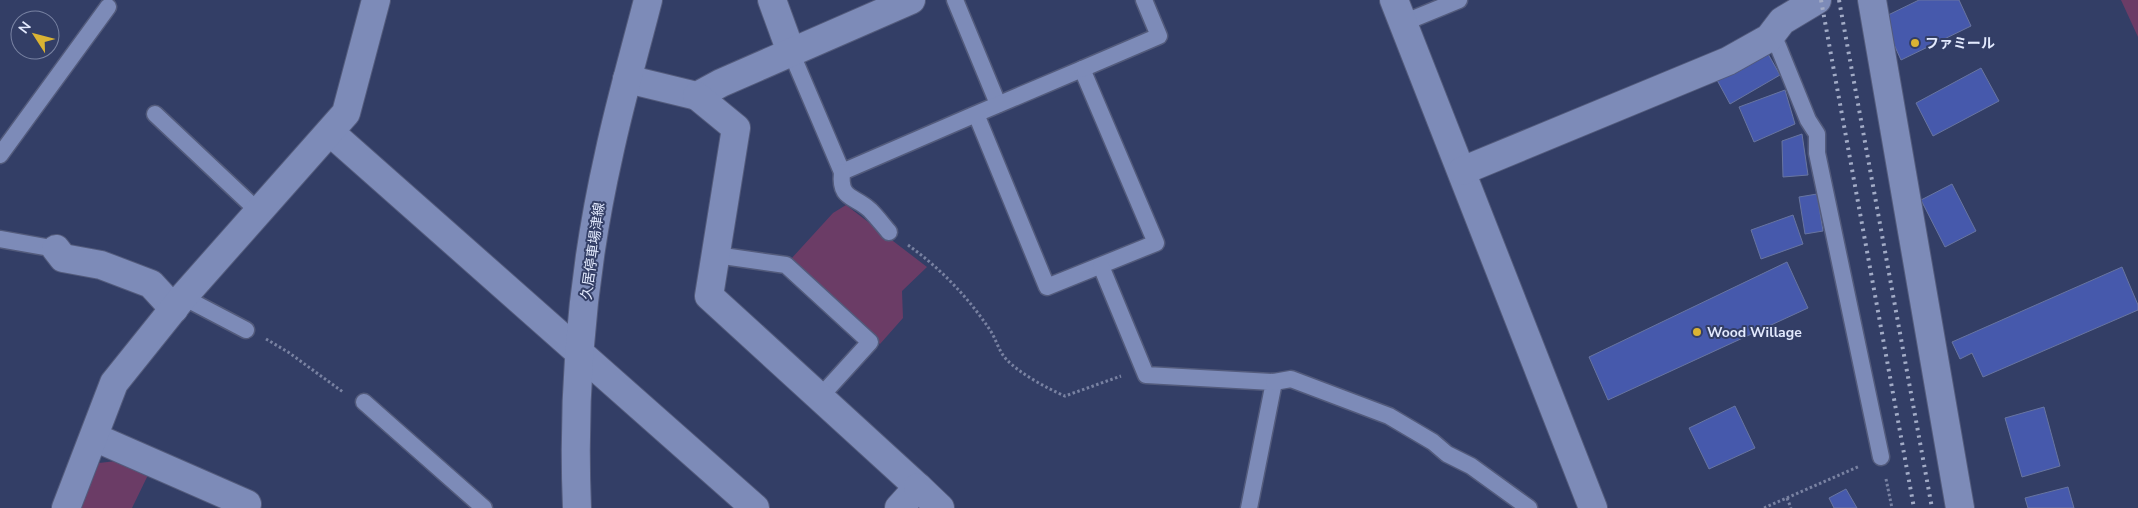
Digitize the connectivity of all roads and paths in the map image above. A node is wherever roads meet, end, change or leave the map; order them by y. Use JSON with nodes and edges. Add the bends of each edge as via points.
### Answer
{"nodes":[{"id":1,"x":376,"y":0,"type":"edge"},
{"id":2,"x":648,"y":0,"type":"edge"},
{"id":3,"x":772,"y":0,"type":"edge"},
{"id":4,"x":911,"y":0,"type":"edge"},
{"id":5,"x":955,"y":0,"type":"edge"},
{"id":6,"x":1144,"y":0,"type":"edge"},
{"id":7,"x":1459,"y":0,"type":"edge"},
{"id":8,"x":1872,"y":0,"type":"edge"},
{"id":9,"x":1809,"y":2,"type":"edge"},
{"id":10,"x":108,"y":7,"type":"dead end"},
{"id":11,"x":1398,"y":12,"type":"edge"},
{"id":12,"x":1769,"y":38,"type":"junction"},
{"id":13,"x":791,"y":52,"type":"junction"},
{"id":14,"x":1082,"y":69,"type":"junction"},
{"id":15,"x":627,"y":79,"type":"junction"},
{"id":16,"x":697,"y":96,"type":"junction"},
{"id":17,"x":998,"y":104,"type":"junction"},
{"id":18,"x":155,"y":114,"type":"dead end"},
{"id":19,"x":976,"y":114,"type":"junction"},
{"id":20,"x":330,"y":132,"type":"junction"},
{"id":21,"x":0,"y":155,"type":"edge"},
{"id":22,"x":1462,"y":171,"type":"junction"},
{"id":23,"x":842,"y":172,"type":"junction"},
{"id":24,"x":259,"y":212,"type":"junction"},
{"id":25,"x":890,"y":232,"type":"joint"},
{"id":26,"x":0,"y":239,"type":"edge"},
{"id":27,"x":56,"y":249,"type":"joint"},
{"id":28,"x":716,"y":255,"type":"junction"},
{"id":29,"x":1101,"y":266,"type":"junction"},
{"id":30,"x":179,"y":303,"type":"junction"},
{"id":31,"x":246,"y":330,"type":"joint"},
{"id":32,"x":581,"y":354,"type":"junction"},
{"id":33,"x":1143,"y":368,"type":"junction"},
{"id":34,"x":1274,"y":382,"type":"junction"},
{"id":35,"x":820,"y":397,"type":"junction"},
{"id":36,"x":364,"y":402,"type":"joint"},
{"id":37,"x":94,"y":437,"type":"junction"},
{"id":38,"x":1881,"y":457,"type":"junction"},
{"id":39,"x":918,"y":487,"type":"junction"},
{"id":40,"x":1787,"y":498,"type":"junction"},
{"id":41,"x":247,"y":504,"type":"dead end"},
{"id":42,"x":66,"y":508,"type":"edge"},
{"id":43,"x":484,"y":508,"type":"edge"},
{"id":44,"x":577,"y":508,"type":"edge"},
{"id":45,"x":754,"y":508,"type":"edge"},
{"id":46,"x":898,"y":508,"type":"edge"},
{"id":47,"x":940,"y":508,"type":"edge"},
{"id":48,"x":1249,"y":508,"type":"edge"},
{"id":49,"x":1529,"y":508,"type":"edge"},
{"id":50,"x":1593,"y":508,"type":"edge"},
{"id":51,"x":1764,"y":508,"type":"edge"},
{"id":52,"x":1790,"y":508,"type":"edge"},
{"id":53,"x":1892,"y":508,"type":"edge"},
{"id":54,"x":1960,"y":508,"type":"edge"}],
"edges":[{"from":1,"to":20,"type":"street","via":[[346,113]]},
{"from":2,"to":15,"type":"street","name":"久居停車場津線"},
{"from":3,"to":13,"type":"street"},
{"from":4,"to":13,"type":"street"},
{"from":5,"to":17,"type":"lane"},
{"from":6,"to":14,"type":"lane","via":[[1159,36]]},
{"from":7,"to":11,"type":"lane"},
{"from":8,"to":54,"type":"street"},
{"from":9,"to":12,"type":"street","via":[[1782,22]]},
{"from":10,"to":21,"type":"lane"},
{"from":11,"to":22,"type":"street"},
{"from":12,"to":22,"type":"street","via":[[1728,61]]},
{"from":12,"to":38,"type":"lane","via":[[1778,46],[1808,120],[1817,134],[1817,153]]},
{"from":13,"to":16,"type":"street"},
{"from":13,"to":23,"type":"lane"},
{"from":14,"to":17,"type":"lane"},
{"from":14,"to":29,"type":"lane","via":[[1156,243]]},
{"from":15,"to":16,"type":"street"},
{"from":15,"to":32,"type":"street","name":"久居停車場津線","via":[[608,155],[595,227]]},
{"from":16,"to":28,"type":"street","via":[[736,128]]},
{"from":17,"to":19,"type":"lane"},
{"from":18,"to":24,"type":"lane"},
{"from":19,"to":23,"type":"lane"},
{"from":19,"to":29,"type":"lane","via":[[1047,287]]},
{"from":20,"to":24,"type":"street"},
{"from":20,"to":32,"type":"street"},
{"from":22,"to":50,"type":"street"},
{"from":23,"to":25,"type":"lane","via":[[840,185],[845,193],[870,210]]},
{"from":24,"to":30,"type":"street"},
{"from":25,"to":33,"type":"path","via":[[945,275],[989,330],[1007,360],[1045,388],[1065,396]]},
{"from":26,"to":27,"type":"lane"},
{"from":27,"to":30,"type":"street","via":[[63,258],[100,265],[151,284]]},
{"from":28,"to":35,"type":"street","via":[[709,296]]},
{"from":28,"to":35,"type":"lane","via":[[786,266],[870,342]]},
{"from":29,"to":33,"type":"lane"},
{"from":30,"to":31,"type":"lane"},
{"from":30,"to":37,"type":"street","via":[[114,383]]},
{"from":31,"to":36,"type":"path","via":[[257,333],[355,400]]},
{"from":32,"to":44,"type":"street","name":"久居停車場津線","via":[[575,451]]},
{"from":32,"to":45,"type":"street"},
{"from":33,"to":34,"type":"lane","via":[[1146,375]]},
{"from":34,"to":48,"type":"lane"},
{"from":34,"to":49,"type":"lane","via":[[1291,379],[1389,416],[1471,466]]},
{"from":35,"to":39,"type":"street"},
{"from":36,"to":43,"type":"lane"},
{"from":37,"to":41,"type":"street"},
{"from":37,"to":42,"type":"street"},
{"from":38,"to":40,"type":"path"},
{"from":38,"to":53,"type":"path"},
{"from":39,"to":46,"type":"street"},
{"from":39,"to":47,"type":"street"},
{"from":40,"to":51,"type":"path"},
{"from":40,"to":52,"type":"path"}]}
